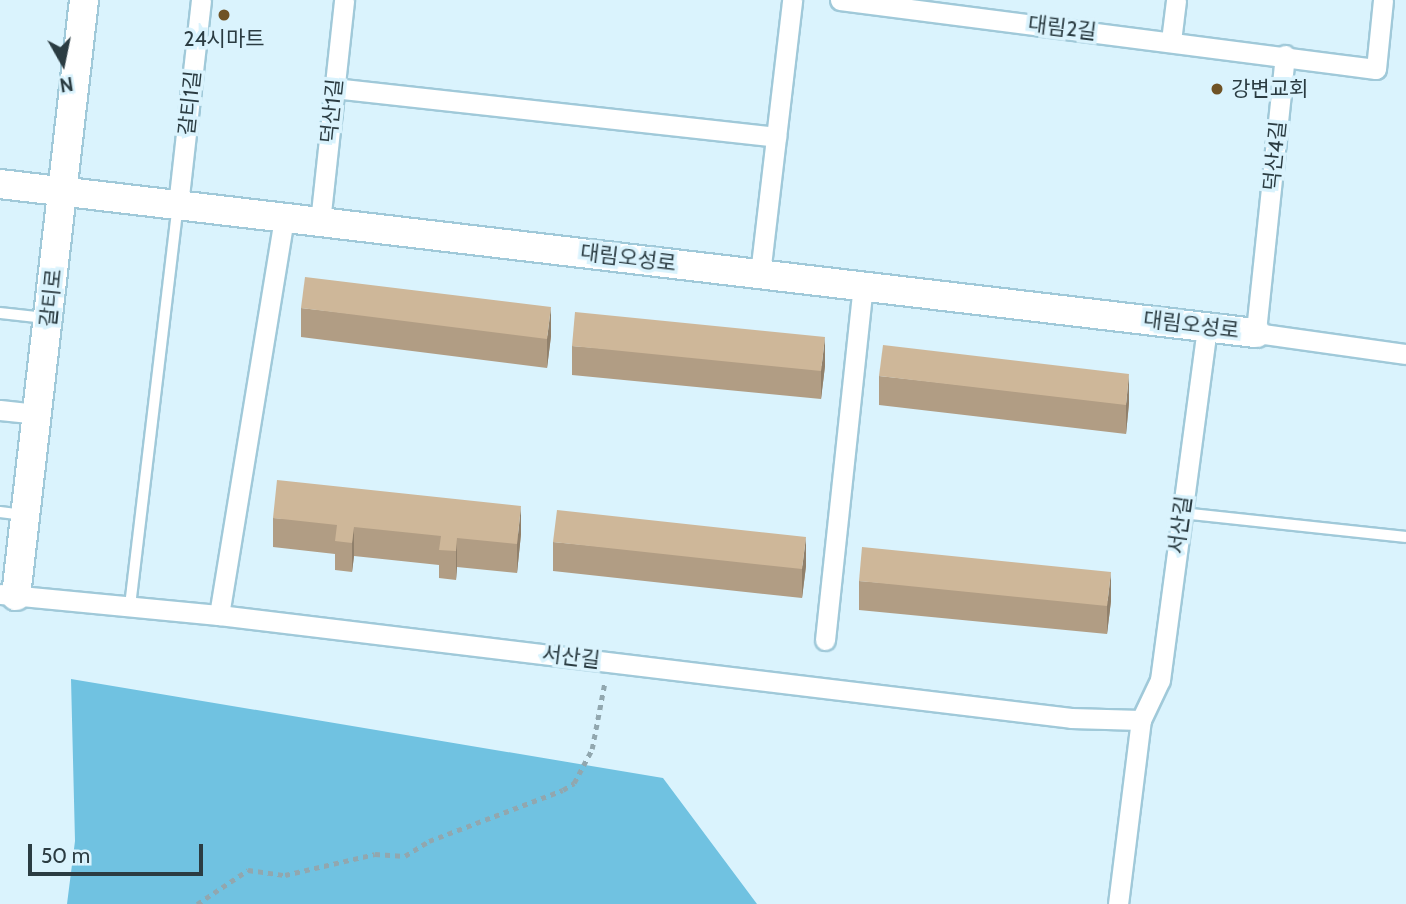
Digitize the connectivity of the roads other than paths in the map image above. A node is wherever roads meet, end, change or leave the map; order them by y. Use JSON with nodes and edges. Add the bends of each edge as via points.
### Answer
{"nodes":[{"id":1,"x":84,"y":0,"type":"edge"},
{"id":2,"x":201,"y":0,"type":"edge"},
{"id":3,"x":344,"y":0,"type":"edge"},
{"id":4,"x":792,"y":0,"type":"edge"},
{"id":5,"x":839,"y":0,"type":"edge"},
{"id":6,"x":1176,"y":0,"type":"edge"},
{"id":7,"x":1383,"y":0,"type":"edge"},
{"id":8,"x":1171,"y":41,"type":"junction"},
{"id":9,"x":1285,"y":55,"type":"junction"},
{"id":10,"x":334,"y":88,"type":"junction"},
{"id":11,"x":776,"y":137,"type":"junction"},
{"id":12,"x":0,"y":184,"type":"edge"},
{"id":13,"x":63,"y":191,"type":"junction"},
{"id":14,"x":178,"y":205,"type":"junction"},
{"id":15,"x":284,"y":217,"type":"junction"},
{"id":16,"x":320,"y":222,"type":"junction"},
{"id":17,"x":760,"y":274,"type":"junction"},
{"id":18,"x":863,"y":286,"type":"junction"},
{"id":19,"x":0,"y":313,"type":"edge"},
{"id":20,"x":49,"y":319,"type":"junction"},
{"id":21,"x":1207,"y":326,"type":"junction"},
{"id":22,"x":1256,"y":333,"type":"junction"},
{"id":23,"x":1406,"y":354,"type":"edge"},
{"id":24,"x":0,"y":411,"type":"edge"},
{"id":25,"x":39,"y":415,"type":"junction"},
{"id":26,"x":1182,"y":513,"type":"junction"},
{"id":27,"x":13,"y":514,"type":"edge"},
{"id":28,"x":1406,"y":537,"type":"edge"},
{"id":29,"x":8,"y":595,"type":"edge"},
{"id":30,"x":130,"y":606,"type":"junction"},
{"id":31,"x":219,"y":615,"type":"junction"},
{"id":32,"x":825,"y":640,"type":"dead end"},
{"id":33,"x":1141,"y":720,"type":"junction"},
{"id":34,"x":1118,"y":904,"type":"edge"}],
"edges":[{"from":1,"to":13,"type":"street","name":"갈티로"},
{"from":2,"to":14,"type":"street","name":"갈티1길"},
{"from":3,"to":10,"type":"street","name":"덕산1길"},
{"from":4,"to":11,"type":"street"},
{"from":5,"to":8,"type":"street","name":"대림2길"},
{"from":6,"to":8,"type":"street"},
{"from":7,"to":9,"type":"street","via":[[1376,69]]},
{"from":8,"to":9,"type":"street","name":"대림2길"},
{"from":9,"to":22,"type":"street","name":"덕산4길"},
{"from":10,"to":11,"type":"street"},
{"from":10,"to":16,"type":"street","name":"덕산1길"},
{"from":11,"to":17,"type":"street"},
{"from":12,"to":13,"type":"street","name":"대림오성로"},
{"from":13,"to":14,"type":"street","name":"대림오성로"},
{"from":13,"to":20,"type":"street","name":"갈티로"},
{"from":14,"to":15,"type":"street","name":"대림오성로"},
{"from":14,"to":30,"type":"lane"},
{"from":15,"to":16,"type":"street","name":"대림오성로"},
{"from":15,"to":31,"type":"street"},
{"from":16,"to":17,"type":"street","name":"대림오성로"},
{"from":17,"to":18,"type":"street","name":"대림오성로"},
{"from":18,"to":21,"type":"street","name":"대림오성로"},
{"from":18,"to":32,"type":"street"},
{"from":19,"to":20,"type":"lane"},
{"from":20,"to":25,"type":"street","name":"갈티로"},
{"from":21,"to":22,"type":"street","name":"대림오성로"},
{"from":21,"to":26,"type":"street","name":"서산길"},
{"from":22,"to":23,"type":"street"},
{"from":24,"to":25,"type":"street"},
{"from":25,"to":27,"type":"street","name":"갈티로"},
{"from":26,"to":28,"type":"lane"},
{"from":26,"to":33,"type":"street","name":"서산길","via":[[1160,680]]},
{"from":27,"to":29,"type":"street","name":"갈티로"},
{"from":29,"to":30,"type":"street","name":"서산길"},
{"from":30,"to":31,"type":"street","name":"서산길"},
{"from":31,"to":33,"type":"street","name":"서산길","via":[[1071,718]]},
{"from":33,"to":34,"type":"street","name":"서산길"}]}
